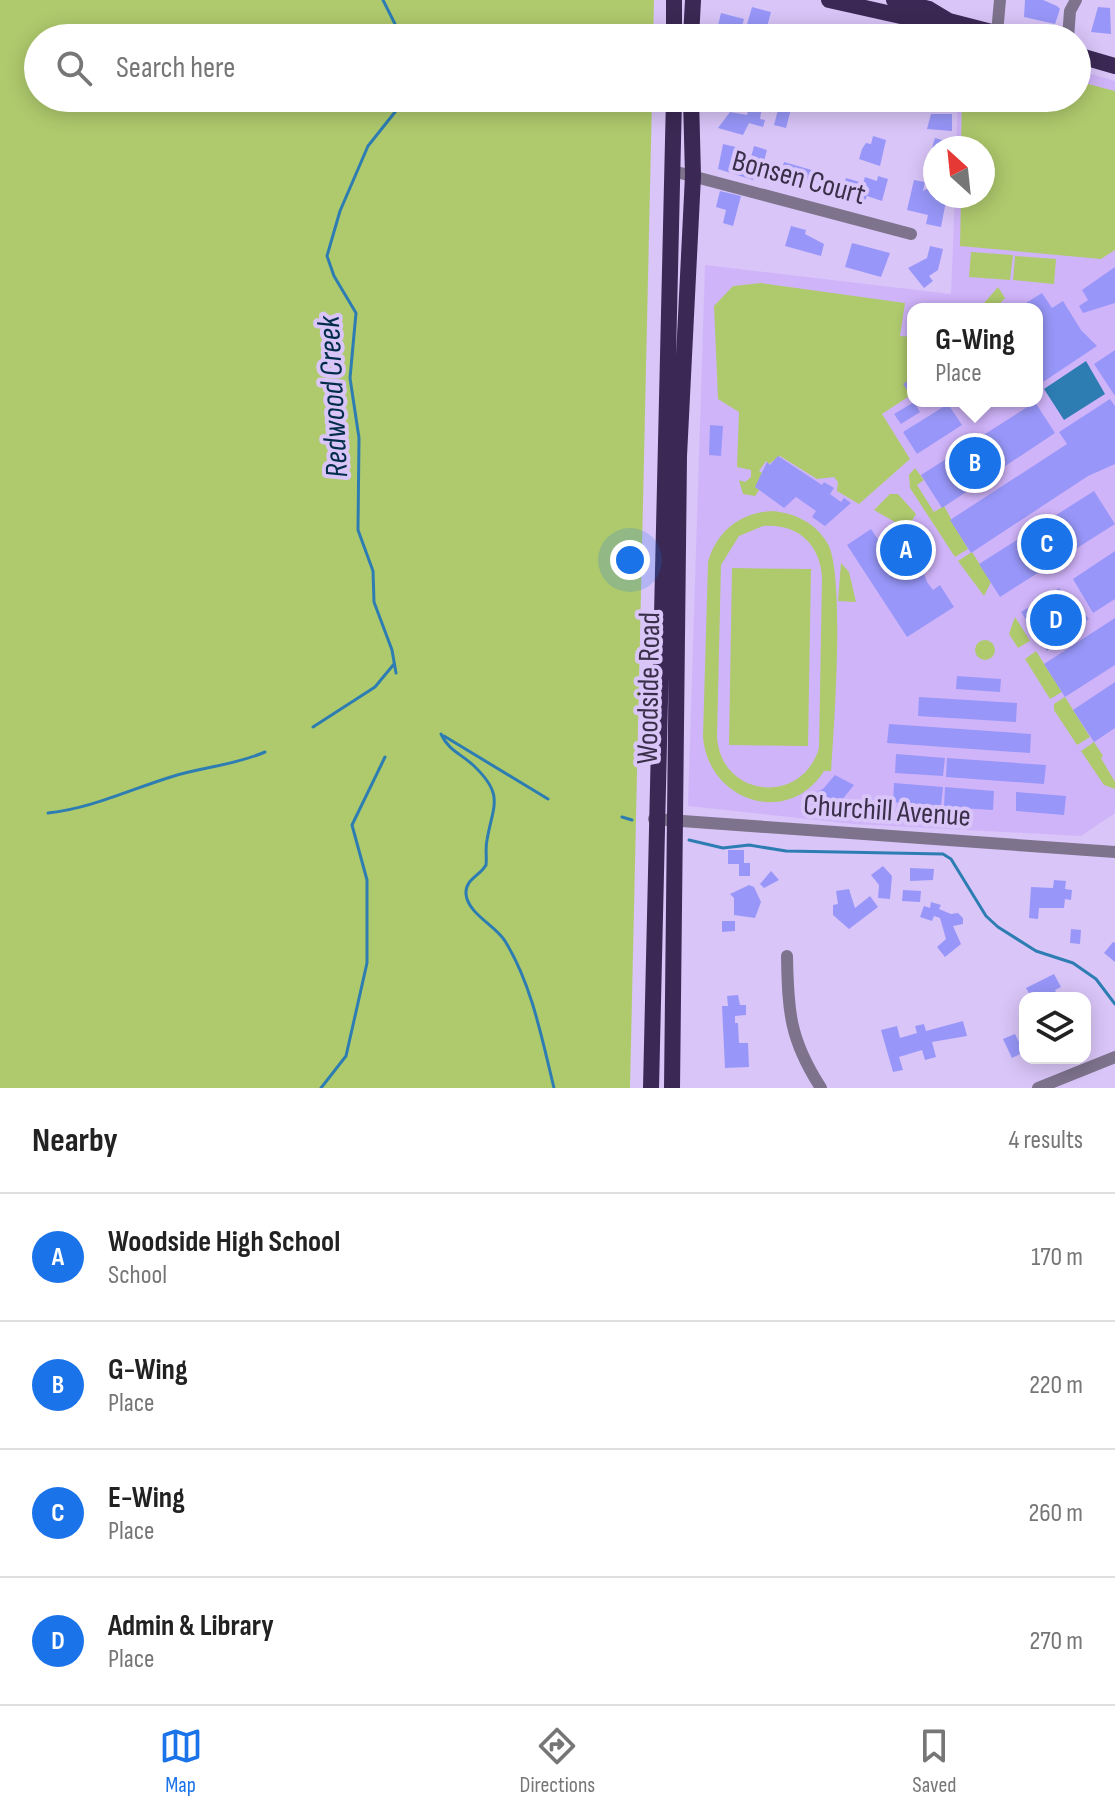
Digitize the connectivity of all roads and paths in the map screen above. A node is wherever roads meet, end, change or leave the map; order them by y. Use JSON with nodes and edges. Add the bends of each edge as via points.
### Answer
{"nodes":[{"id":1,"x":674,"y":0,"type":"edge"},
{"id":2,"x":693,"y":0,"type":"edge"},
{"id":3,"x":702,"y":0,"type":"edge"},
{"id":4,"x":829,"y":0,"type":"edge"},
{"id":5,"x":894,"y":0,"type":"edge"},
{"id":6,"x":1000,"y":0,"type":"edge"},
{"id":7,"x":1076,"y":0,"type":"edge"},
{"id":8,"x":692,"y":19,"type":"junction"},
{"id":9,"x":949,"y":21,"type":"junction"},
{"id":10,"x":674,"y":24,"type":"edge"},
{"id":11,"x":692,"y":24,"type":"edge"},
{"id":12,"x":961,"y":24,"type":"edge"},
{"id":13,"x":998,"y":24,"type":"edge"},
{"id":14,"x":1069,"y":24,"type":"edge"},
{"id":15,"x":1091,"y":59,"type":"edge"},
{"id":16,"x":1115,"y":66,"type":"edge"},
{"id":17,"x":674,"y":112,"type":"edge"},
{"id":18,"x":691,"y":112,"type":"edge"},
{"id":19,"x":673,"y":171,"type":"junction"},
{"id":20,"x":693,"y":176,"type":"junction"},
{"id":21,"x":911,"y":234,"type":"dead end"},
{"id":22,"x":654,"y":819,"type":"junction"},
{"id":23,"x":674,"y":820,"type":"junction"},
{"id":24,"x":1115,"y":852,"type":"edge"},
{"id":25,"x":787,"y":956,"type":"dead end"},
{"id":26,"x":1115,"y":1057,"type":"edge"},
{"id":27,"x":651,"y":1088,"type":"edge"},
{"id":28,"x":672,"y":1088,"type":"edge"},
{"id":29,"x":821,"y":1088,"type":"edge"},
{"id":30,"x":1038,"y":1088,"type":"edge"}],
"edges":[{"from":1,"to":10,"type":"main road"},
{"from":2,"to":8,"type":"main road"},
{"from":3,"to":8,"type":"main road"},
{"from":4,"to":9,"type":"main road","via":[[923,21]]},
{"from":5,"to":9,"type":"main road","via":[[929,9]]},
{"from":6,"to":13,"type":"street"},
{"from":7,"to":14,"type":"street"},
{"from":8,"to":11,"type":"main road"},
{"from":9,"to":12,"type":"main road"},
{"from":15,"to":16,"type":"main road"},
{"from":17,"to":19,"type":"main road","name":"Woodside Road"},
{"from":18,"to":20,"type":"main road","name":"Woodside Road"},
{"from":19,"to":20,"type":"street","name":"Bonsen Court"},
{"from":19,"to":22,"type":"main road","name":"Woodside Road"},
{"from":20,"to":21,"type":"street","name":"Bonsen Court"},
{"from":20,"to":23,"type":"main road","name":"Woodside Road","via":[[679,456]]},
{"from":22,"to":23,"type":"street","name":"Churchill Avenue"},
{"from":22,"to":27,"type":"main road","name":"Woodside Road"},
{"from":23,"to":24,"type":"street","name":"Churchill Avenue"},
{"from":23,"to":28,"type":"main road","name":"Woodside Road"},
{"from":25,"to":29,"type":"street","via":[[794,1041]]},
{"from":26,"to":30,"type":"street"}]}
